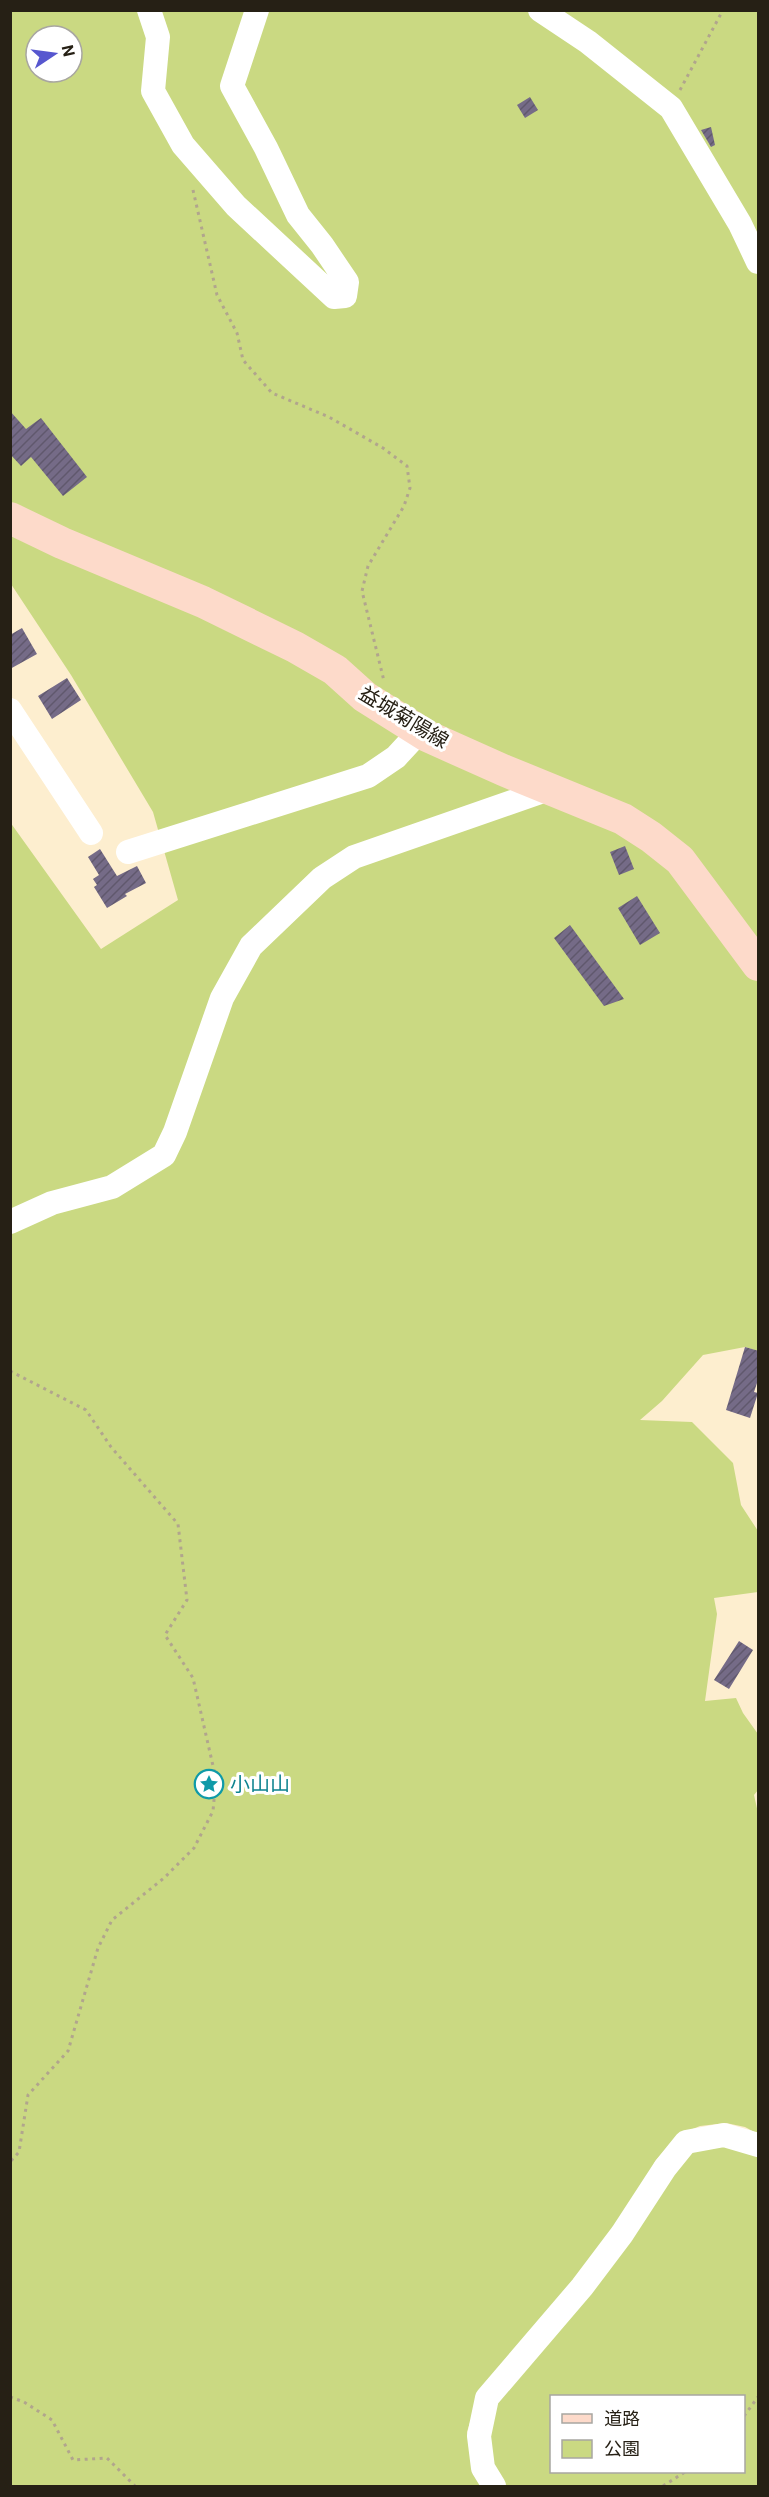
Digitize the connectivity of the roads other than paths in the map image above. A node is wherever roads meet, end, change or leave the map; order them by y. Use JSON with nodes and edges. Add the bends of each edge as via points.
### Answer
{"nodes":[{"id":1,"x":149,"y":10,"type":"edge"},
{"id":2,"x":257,"y":10,"type":"edge"},
{"id":3,"x":540,"y":10,"type":"edge"},
{"id":4,"x":759,"y":262,"type":"edge"},
{"id":5,"x":10,"y":518,"type":"edge"},
{"id":6,"x":10,"y":710,"type":"edge"},
{"id":7,"x":420,"y":731,"type":"junction"},
{"id":8,"x":552,"y":788,"type":"junction"},
{"id":9,"x":91,"y":833,"type":"dead end"},
{"id":10,"x":128,"y":852,"type":"dead end"},
{"id":11,"x":759,"y":965,"type":"edge"},
{"id":12,"x":10,"y":1222,"type":"edge"},
{"id":13,"x":759,"y":2145,"type":"edge"},
{"id":14,"x":494,"y":2487,"type":"edge"}],
"edges":[{"from":1,"to":2,"type":"street","via":[[158,37],[153,92],[183,145],[236,206],[334,297],[345,296],[347,282],[298,215],[232,86]]},
{"from":3,"to":4,"type":"street","via":[[588,42],[671,108]]},
{"from":5,"to":7,"type":"main road","name":"益城菊陽線","via":[[255,626],[335,670],[365,697]]},
{"from":6,"to":9,"type":"street"},
{"from":7,"to":8,"type":"main road","name":"益城菊陽線"},
{"from":7,"to":10,"type":"street","via":[[396,757],[368,777]]},
{"from":8,"to":11,"type":"main road","name":"益城菊陽線","via":[[623,819],[680,860]]},
{"from":8,"to":12,"type":"street","via":[[354,857],[322,878],[251,946],[227,987],[176,1132],[164,1155],[112,1188],[52,1203]]},
{"from":13,"to":14,"type":"street","via":[[724,2135],[686,2142],[665,2168],[582,2287],[487,2398],[479,2436],[483,2468]]}]}
